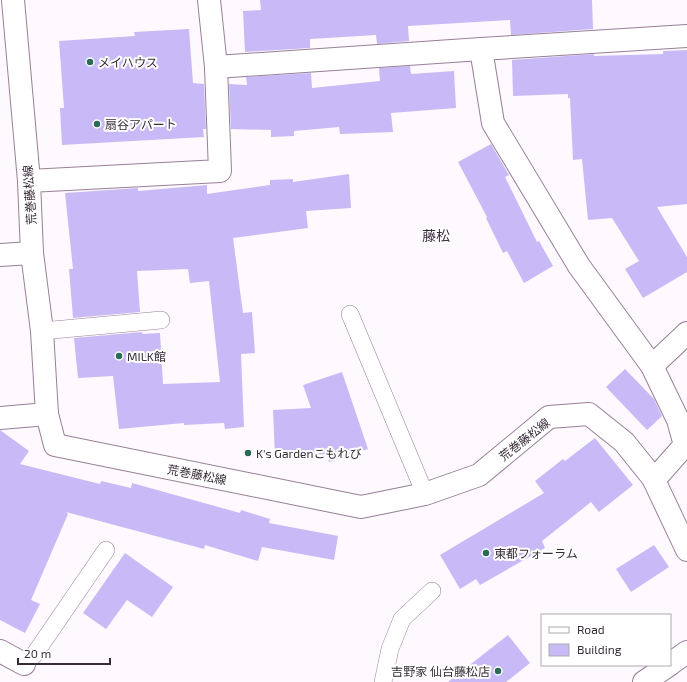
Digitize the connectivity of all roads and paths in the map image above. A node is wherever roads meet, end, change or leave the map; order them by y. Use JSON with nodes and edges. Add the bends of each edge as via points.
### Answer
{"nodes":[{"id":1,"x":13,"y":0,"type":"edge"},
{"id":2,"x":209,"y":0,"type":"edge"},
{"id":3,"x":687,"y":36,"type":"edge"},
{"id":4,"x":481,"y":49,"type":"junction"},
{"id":5,"x":216,"y":67,"type":"junction"},
{"id":6,"x":29,"y":181,"type":"junction"},
{"id":7,"x":32,"y":252,"type":"junction"},
{"id":8,"x":0,"y":255,"type":"edge"},
{"id":9,"x":350,"y":314,"type":"dead end"},
{"id":10,"x":161,"y":320,"type":"dead end"},
{"id":11,"x":42,"y":331,"type":"junction"},
{"id":12,"x":687,"y":333,"type":"edge"},
{"id":13,"x":652,"y":366,"type":"junction"},
{"id":14,"x":47,"y":414,"type":"junction"},
{"id":15,"x":0,"y":418,"type":"edge"},
{"id":16,"x":654,"y":480,"type":"junction"},
{"id":17,"x":425,"y":494,"type":"junction"},
{"id":18,"x":106,"y":550,"type":"dead end"},
{"id":19,"x":687,"y":550,"type":"edge"},
{"id":20,"x":432,"y":591,"type":"dead end"},
{"id":21,"x":0,"y":651,"type":"edge"},
{"id":22,"x":687,"y":652,"type":"edge"},
{"id":23,"x":24,"y":664,"type":"joint"},
{"id":24,"x":671,"y":664,"type":"edge"},
{"id":25,"x":668,"y":666,"type":"edge"},
{"id":26,"x":383,"y":682,"type":"edge"},
{"id":27,"x":644,"y":682,"type":"edge"}],
"edges":[{"from":1,"to":6,"type":"street","name":"荒巻藤松線"},
{"from":2,"to":5,"type":"street"},
{"from":3,"to":4,"type":"street"},
{"from":4,"to":5,"type":"street"},
{"from":4,"to":13,"type":"street","via":[[493,123],[579,266]]},
{"from":5,"to":6,"type":"street","via":[[220,171]]},
{"from":6,"to":7,"type":"street","name":"荒巻藤松線"},
{"from":7,"to":8,"type":"street"},
{"from":7,"to":11,"type":"street","name":"荒巻藤松線"},
{"from":9,"to":17,"type":"lane"},
{"from":10,"to":11,"type":"lane"},
{"from":11,"to":14,"type":"street","name":"荒巻藤松線"},
{"from":12,"to":13,"type":"street"},
{"from":13,"to":16,"type":"street","via":[[678,420],[685,445]]},
{"from":14,"to":15,"type":"street"},
{"from":14,"to":17,"type":"street","name":"荒巻藤松線","via":[[55,445],[361,507]]},
{"from":16,"to":17,"type":"street","name":"荒巻藤松線","via":[[624,442],[589,414],[549,417],[479,475]]},
{"from":16,"to":19,"type":"street","name":"荒巻藤松線"},
{"from":18,"to":23,"type":"lane","via":[[34,655]]},
{"from":20,"to":26,"type":"lane","via":[[402,619],[390,649]]},
{"from":21,"to":23,"type":"street"},
{"from":22,"to":24,"type":"street"},
{"from":25,"to":27,"type":"street"}]}
